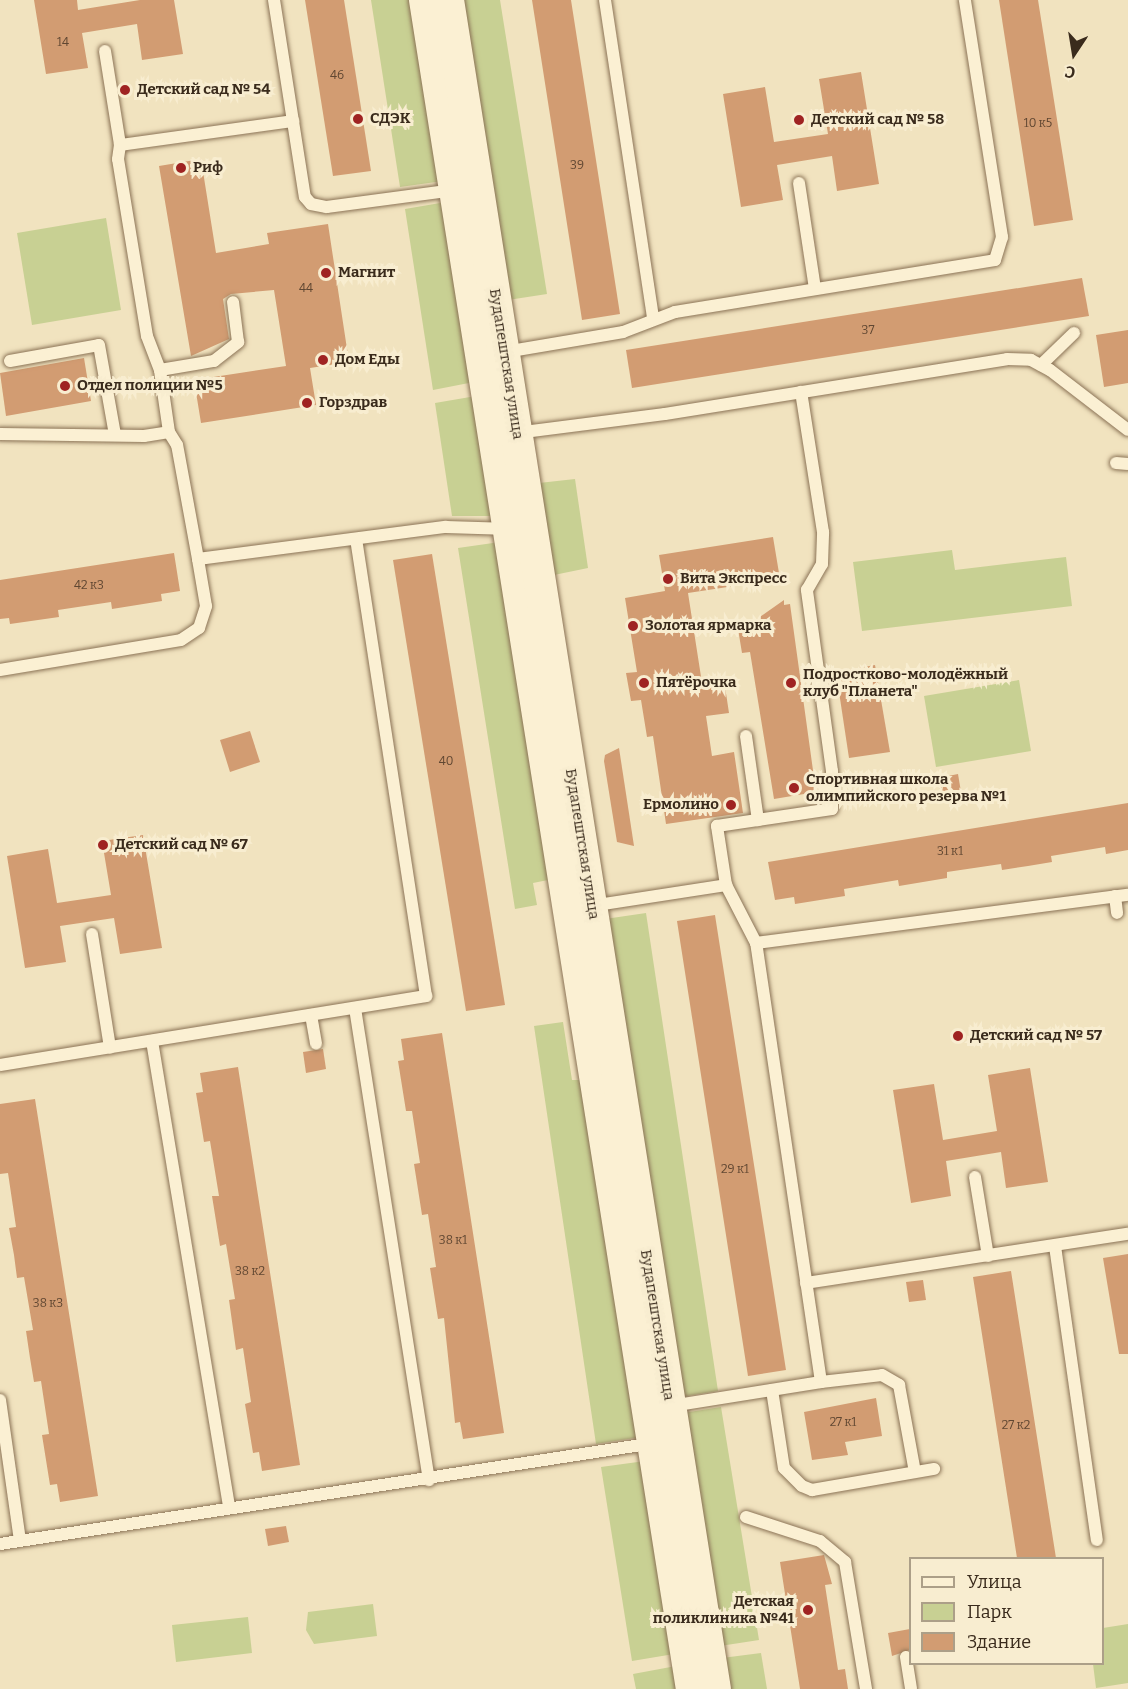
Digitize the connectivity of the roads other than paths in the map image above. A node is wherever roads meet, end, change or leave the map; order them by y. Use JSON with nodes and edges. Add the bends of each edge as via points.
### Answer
{"nodes":[{"id":1,"x":274,"y":0,"type":"edge"},
{"id":2,"x":425,"y":0,"type":"edge"},
{"id":3,"x":448,"y":0,"type":"edge"},
{"id":4,"x":605,"y":0,"type":"edge"},
{"id":5,"x":965,"y":0,"type":"edge"},
{"id":6,"x":105,"y":51,"type":"dead end"},
{"id":7,"x":293,"y":121,"type":"junction"},
{"id":8,"x":120,"y":146,"type":"junction"},
{"id":9,"x":799,"y":183,"type":"dead end"},
{"id":10,"x":467,"y":188,"type":"junction"},
{"id":11,"x":662,"y":287,"type":"dead end"},
{"id":12,"x":815,"y":289,"type":"junction"},
{"id":13,"x":649,"y":293,"type":"junction"},
{"id":14,"x":233,"y":302,"type":"dead end"},
{"id":15,"x":653,"y":319,"type":"junction"},
{"id":16,"x":1074,"y":333,"type":"dead end"},
{"id":17,"x":493,"y":354,"type":"junction"},
{"id":18,"x":10,"y":361,"type":"dead end"},
{"id":19,"x":1041,"y":365,"type":"junction"},
{"id":20,"x":160,"y":370,"type":"junction"},
{"id":21,"x":801,"y":392,"type":"junction"},
{"id":22,"x":1128,"y":430,"type":"edge"},
{"id":23,"x":169,"y":432,"type":"junction"},
{"id":24,"x":0,"y":434,"type":"edge"},
{"id":25,"x":115,"y":435,"type":"junction"},
{"id":26,"x":506,"y":435,"type":"junction"},
{"id":27,"x":520,"y":527,"type":"junction"},
{"id":28,"x":356,"y":541,"type":"junction"},
{"id":29,"x":198,"y":559,"type":"junction"},
{"id":30,"x":0,"y":670,"type":"edge"},
{"id":31,"x":746,"y":735,"type":"dead end"},
{"id":32,"x":759,"y":819,"type":"junction"},
{"id":33,"x":726,"y":885,"type":"junction"},
{"id":34,"x":1128,"y":895,"type":"edge"},
{"id":35,"x":1114,"y":896,"type":"junction"},
{"id":36,"x":580,"y":908,"type":"junction"},
{"id":37,"x":1117,"y":913,"type":"dead end"},
{"id":38,"x":92,"y":934,"type":"dead end"},
{"id":39,"x":756,"y":943,"type":"junction"},
{"id":40,"x":355,"y":1008,"type":"junction"},
{"id":41,"x":311,"y":1015,"type":"junction"},
{"id":42,"x":152,"y":1041,"type":"junction"},
{"id":43,"x":316,"y":1044,"type":"dead end"},
{"id":44,"x":110,"y":1048,"type":"junction"},
{"id":45,"x":0,"y":1065,"type":"edge"},
{"id":46,"x":975,"y":1177,"type":"dead end"},
{"id":47,"x":1128,"y":1234,"type":"edge"},
{"id":48,"x":1055,"y":1246,"type":"junction"},
{"id":49,"x":988,"y":1256,"type":"junction"},
{"id":50,"x":806,"y":1283,"type":"junction"},
{"id":51,"x":820,"y":1382,"type":"junction"},
{"id":52,"x":772,"y":1390,"type":"junction"},
{"id":53,"x":0,"y":1400,"type":"edge"},
{"id":54,"x":659,"y":1408,"type":"junction"},
{"id":55,"x":664,"y":1441,"type":"junction"},
{"id":56,"x":934,"y":1469,"type":"dead end"},
{"id":57,"x":915,"y":1472,"type":"junction"},
{"id":58,"x":429,"y":1480,"type":"junction"},
{"id":59,"x":229,"y":1508,"type":"junction"},
{"id":60,"x":746,"y":1517,"type":"dead end"},
{"id":61,"x":20,"y":1540,"type":"junction"},
{"id":62,"x":1097,"y":1540,"type":"dead end"},
{"id":63,"x":0,"y":1544,"type":"edge"},
{"id":64,"x":906,"y":1657,"type":"dead end"},
{"id":65,"x":692,"y":1689,"type":"edge"},
{"id":66,"x":715,"y":1689,"type":"edge"},
{"id":67,"x":866,"y":1689,"type":"edge"},
{"id":68,"x":911,"y":1689,"type":"edge"}],
"edges":[{"from":1,"to":7,"type":"lane"},
{"from":2,"to":10,"type":"street","name":"Будапештская улица"},
{"from":3,"to":10,"type":"street","name":"Будапештская улица"},
{"from":4,"to":13,"type":"lane"},
{"from":5,"to":12,"type":"lane","via":[[1002,237],[995,260]]},
{"from":6,"to":8,"type":"lane"},
{"from":7,"to":8,"type":"lane"},
{"from":7,"to":10,"type":"lane","via":[[305,197],[311,204],[327,207]]},
{"from":8,"to":20,"type":"lane","via":[[118,159],[147,336]]},
{"from":9,"to":12,"type":"lane"},
{"from":10,"to":17,"type":"street","name":"Будапештская улица"},
{"from":11,"to":13,"type":"lane"},
{"from":12,"to":15,"type":"lane"},
{"from":13,"to":15,"type":"lane"},
{"from":14,"to":20,"type":"lane","via":[[238,342],[214,361]]},
{"from":15,"to":17,"type":"lane","via":[[623,332]]},
{"from":16,"to":19,"type":"lane"},
{"from":17,"to":26,"type":"street","name":"Будапештская улица"},
{"from":18,"to":25,"type":"lane","via":[[99,345]]},
{"from":19,"to":21,"type":"lane","via":[[1031,360],[1007,359]]},
{"from":19,"to":22,"type":"lane"},
{"from":20,"to":23,"type":"lane"},
{"from":21,"to":26,"type":"lane"},
{"from":21,"to":32,"type":"lane","via":[[824,532],[822,564],[807,590],[832,771],[832,809]]},
{"from":23,"to":25,"type":"lane"},
{"from":23,"to":29,"type":"lane","via":[[177,445]]},
{"from":24,"to":25,"type":"lane"},
{"from":26,"to":27,"type":"street","name":"Будапештская улица"},
{"from":27,"to":28,"type":"lane","via":[[446,527]]},
{"from":27,"to":36,"type":"street","name":"Будапештская улица"},
{"from":28,"to":29,"type":"lane"},
{"from":28,"to":40,"type":"lane","via":[[426,996]]},
{"from":29,"to":30,"type":"lane","via":[[206,606],[204,618],[192,635]]},
{"from":31,"to":32,"type":"lane"},
{"from":32,"to":33,"type":"lane","via":[[717,826]]},
{"from":33,"to":36,"type":"lane"},
{"from":33,"to":39,"type":"lane"},
{"from":34,"to":35,"type":"lane"},
{"from":35,"to":37,"type":"lane"},
{"from":35,"to":39,"type":"lane"},
{"from":36,"to":54,"type":"street","name":"Будапештская улица"},
{"from":38,"to":44,"type":"lane"},
{"from":39,"to":50,"type":"lane"},
{"from":40,"to":41,"type":"lane"},
{"from":40,"to":58,"type":"lane"},
{"from":41,"to":42,"type":"lane"},
{"from":41,"to":43,"type":"lane"},
{"from":42,"to":44,"type":"lane"},
{"from":42,"to":59,"type":"lane"},
{"from":44,"to":45,"type":"lane"},
{"from":46,"to":49,"type":"lane"},
{"from":47,"to":48,"type":"lane"},
{"from":48,"to":49,"type":"lane"},
{"from":48,"to":62,"type":"lane"},
{"from":49,"to":50,"type":"lane"},
{"from":50,"to":51,"type":"lane"},
{"from":51,"to":52,"type":"lane"},
{"from":51,"to":57,"type":"lane","via":[[882,1375],[899,1385]]},
{"from":52,"to":54,"type":"lane"},
{"from":52,"to":57,"type":"lane","via":[[784,1468],[802,1486],[812,1490]]},
{"from":53,"to":61,"type":"lane"},
{"from":54,"to":55,"type":"street","name":"Будапештская улица"},
{"from":55,"to":58,"type":"lane"},
{"from":55,"to":65,"type":"street","name":"Будапештская улица"},
{"from":55,"to":66,"type":"street","name":"Будапештская улица"},
{"from":56,"to":57,"type":"lane"},
{"from":58,"to":59,"type":"lane"},
{"from":59,"to":61,"type":"lane"},
{"from":60,"to":67,"type":"lane","via":[[820,1541],[845,1562]]},
{"from":61,"to":63,"type":"lane"},
{"from":64,"to":68,"type":"lane"}]}
